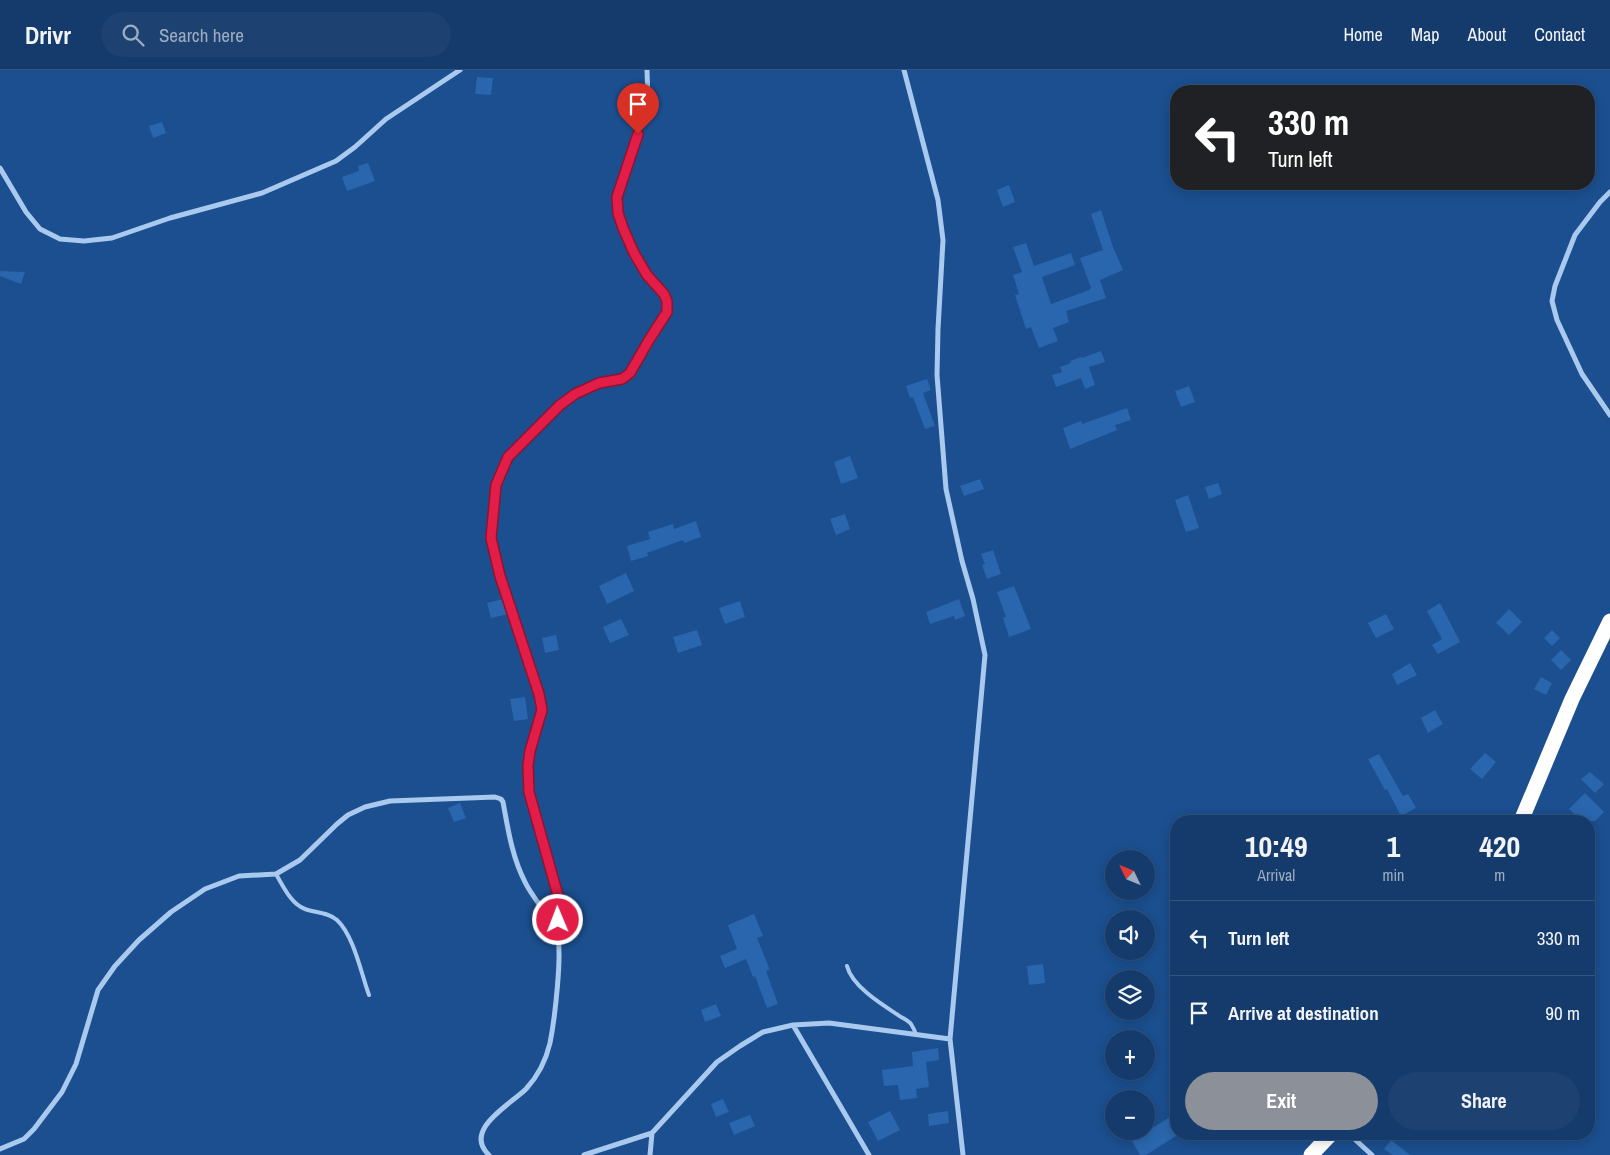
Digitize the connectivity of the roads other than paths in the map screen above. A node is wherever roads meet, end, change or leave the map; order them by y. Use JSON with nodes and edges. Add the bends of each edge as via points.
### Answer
{"nodes":[{"id":1,"x":460,"y":70,"type":"edge"},
{"id":2,"x":647,"y":70,"type":"edge"},
{"id":3,"x":904,"y":70,"type":"edge"},
{"id":4,"x":0,"y":168,"type":"edge"},
{"id":5,"x":1610,"y":192,"type":"edge"},
{"id":6,"x":1610,"y":415,"type":"edge"},
{"id":7,"x":1610,"y":621,"type":"edge"},
{"id":8,"x":1523,"y":815,"type":"edge"},
{"id":9,"x":276,"y":874,"type":"junction"},
{"id":10,"x":557,"y":931,"type":"junction"},
{"id":11,"x":847,"y":966,"type":"dead end"},
{"id":12,"x":368,"y":995,"type":"dead end"},
{"id":13,"x":793,"y":1025,"type":"junction"},
{"id":14,"x":916,"y":1035,"type":"junction"},
{"id":15,"x":950,"y":1039,"type":"junction"},
{"id":16,"x":652,"y":1133,"type":"junction"},
{"id":17,"x":1326,"y":1140,"type":"edge"},
{"id":18,"x":1356,"y":1140,"type":"edge"},
{"id":19,"x":0,"y":1148,"type":"edge"},
{"id":20,"x":489,"y":1155,"type":"edge"},
{"id":21,"x":584,"y":1155,"type":"edge"},
{"id":22,"x":650,"y":1155,"type":"edge"},
{"id":23,"x":869,"y":1155,"type":"edge"},
{"id":24,"x":963,"y":1155,"type":"edge"},
{"id":25,"x":1312,"y":1155,"type":"edge"},
{"id":26,"x":1372,"y":1155,"type":"edge"}],
"edges":[{"from":1,"to":4,"type":"street","via":[[386,119],[336,161],[262,193],[112,238],[60,239],[40,229]]},
{"from":2,"to":10,"type":"street","via":[[648,100],[617,197],[618,213],[647,275],[664,294],[667,312],[630,373],[622,379],[599,383],[575,394],[508,457],[496,485],[492,512],[491,538],[500,576],[542,710],[530,751],[529,792],[557,892],[560,908]]},
{"from":3,"to":15,"type":"street","via":[[938,200],[943,240],[937,375],[946,489],[985,655]]},
{"from":5,"to":6,"type":"street","via":[[1575,235],[1552,301],[1557,320],[1582,374]]},
{"from":7,"to":8,"type":"highway","via":[[1572,699]]},
{"from":9,"to":10,"type":"street","via":[[300,860],[336,824],[365,807],[390,801],[496,797],[503,802],[519,870]]},
{"from":9,"to":12,"type":"lane","via":[[297,904],[304,909],[327,914],[342,925]]},
{"from":9,"to":19,"type":"street","via":[[239,876],[205,889],[171,912],[139,940],[98,990],[76,1064],[62,1092],[24,1139]]},
{"from":10,"to":20,"type":"street","via":[[555,1010],[550,1044],[538,1073],[526,1089],[486,1123],[481,1142]]},
{"from":11,"to":14,"type":"lane","via":[[854,981],[907,1020]]},
{"from":13,"to":14,"type":"street","via":[[829,1023]]},
{"from":13,"to":16,"type":"street","via":[[763,1032],[717,1062]]},
{"from":13,"to":23,"type":"street"},
{"from":14,"to":15,"type":"street"},
{"from":15,"to":24,"type":"street"},
{"from":16,"to":21,"type":"street"},
{"from":16,"to":22,"type":"street"},
{"from":17,"to":25,"type":"highway"},
{"from":18,"to":26,"type":"street"}]}
